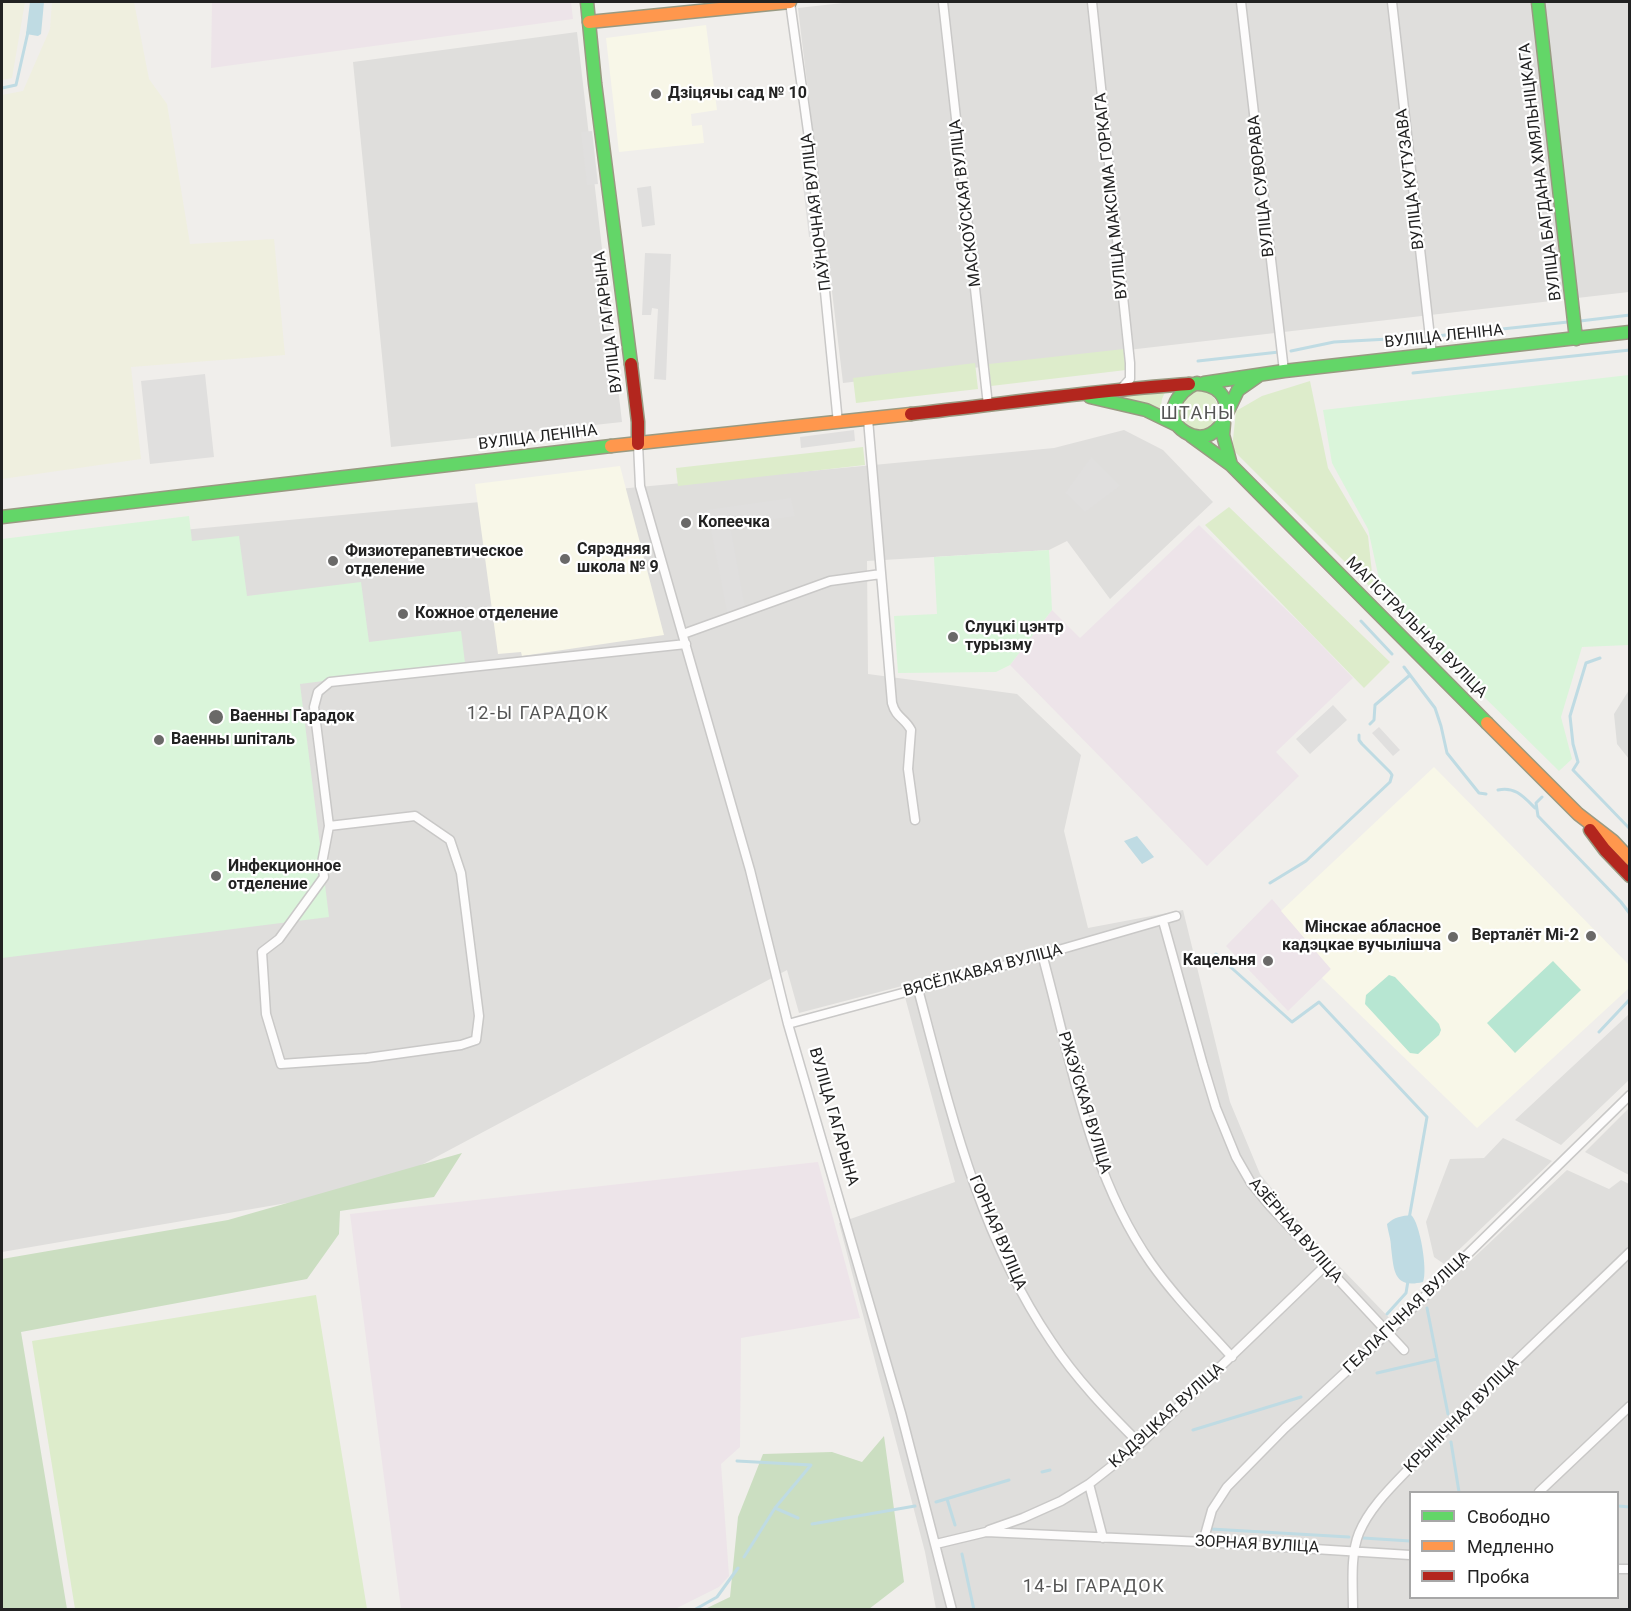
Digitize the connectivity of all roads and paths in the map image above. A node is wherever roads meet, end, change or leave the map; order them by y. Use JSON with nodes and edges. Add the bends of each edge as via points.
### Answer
{"nodes":[{"id":1,"x":587,"y":2,"type":"edge"},
{"id":2,"x":790,"y":2,"type":"edge"},
{"id":3,"x":943,"y":2,"type":"edge"},
{"id":4,"x":1092,"y":2,"type":"edge"},
{"id":5,"x":1241,"y":2,"type":"edge"},
{"id":6,"x":1392,"y":2,"type":"edge"},
{"id":7,"x":1538,"y":2,"type":"edge"},
{"id":8,"x":589,"y":22,"type":"junction"},
{"id":9,"x":1629,"y":332,"type":"edge"},
{"id":10,"x":1576,"y":339,"type":"junction"},
{"id":11,"x":1432,"y":356,"type":"junction"},
{"id":12,"x":1284,"y":371,"type":"junction"},
{"id":13,"x":1262,"y":374,"type":"junction"},
{"id":14,"x":1200,"y":383,"type":"junction"},
{"id":15,"x":1122,"y":388,"type":"junction"},
{"id":16,"x":1079,"y":395,"type":"junction"},
{"id":17,"x":1119,"y":402,"type":"junction"},
{"id":18,"x":988,"y":405,"type":"junction"},
{"id":19,"x":1225,"y":418,"type":"junction"},
{"id":20,"x":868,"y":419,"type":"junction"},
{"id":21,"x":838,"y":423,"type":"junction"},
{"id":22,"x":1177,"y":424,"type":"junction"},
{"id":23,"x":1190,"y":435,"type":"junction"},
{"id":24,"x":638,"y":444,"type":"junction"},
{"id":25,"x":1231,"y":465,"type":"junction"},
{"id":26,"x":2,"y":517,"type":"edge"},
{"id":27,"x":881,"y":574,"type":"junction"},
{"id":28,"x":683,"y":634,"type":"junction"},
{"id":29,"x":687,"y":644,"type":"junction"},
{"id":30,"x":1578,"y":814,"type":"junction"},
{"id":31,"x":915,"y":820,"type":"dead end"},
{"id":32,"x":329,"y":826,"type":"junction"},
{"id":33,"x":1629,"y":859,"type":"edge"},
{"id":34,"x":1629,"y":876,"type":"edge"},
{"id":35,"x":1176,"y":916,"type":"dead end"},
{"id":36,"x":1163,"y":921,"type":"junction"},
{"id":37,"x":1042,"y":954,"type":"junction"},
{"id":38,"x":918,"y":989,"type":"junction"},
{"id":39,"x":788,"y":1024,"type":"junction"},
{"id":40,"x":1629,"y":1095,"type":"edge"},
{"id":41,"x":1629,"y":1252,"type":"edge"},
{"id":42,"x":1325,"y":1266,"type":"junction"},
{"id":43,"x":1387,"y":1333,"type":"junction"},
{"id":44,"x":1404,"y":1350,"type":"dead end"},
{"id":45,"x":1232,"y":1357,"type":"junction"},
{"id":46,"x":1629,"y":1406,"type":"edge"},
{"id":47,"x":1140,"y":1444,"type":"junction"},
{"id":48,"x":1089,"y":1484,"type":"junction"},
{"id":49,"x":1540,"y":1491,"type":"edge"},
{"id":50,"x":986,"y":1532,"type":"junction"},
{"id":51,"x":1103,"y":1538,"type":"junction"},
{"id":52,"x":1203,"y":1542,"type":"junction"},
{"id":53,"x":936,"y":1544,"type":"junction"},
{"id":54,"x":1356,"y":1551,"type":"junction"},
{"id":55,"x":1409,"y":1555,"type":"edge"},
{"id":56,"x":952,"y":1610,"type":"edge"},
{"id":57,"x":1353,"y":1610,"type":"edge"}],
"edges":[{"from":1,"to":8,"type":"main road","name":"ВУЛІЦА ГАГАРЫНА"},
{"from":2,"to":8,"type":"main road"},
{"from":2,"to":21,"type":"street","name":"ПАЎНОЧНАЯ ВУЛІЦА","via":[[812,160]]},
{"from":3,"to":18,"type":"street","name":"МАСКОЎСКАЯ ВУЛІЦА"},
{"from":4,"to":15,"type":"street","name":"ВУЛІЦА МАКСІМА ГОРКАГА","via":[[1130,363],[1130,379]]},
{"from":5,"to":12,"type":"street","name":"ВУЛІЦА СУВОРАВА"},
{"from":6,"to":11,"type":"street","name":"ВУЛІЦА КУТУЗАВА"},
{"from":7,"to":10,"type":"main road","name":"ВУЛІЦА БАГДАНА ХМЯЛЬНІЦКАГА"},
{"from":8,"to":24,"type":"main road","name":"ВУЛІЦА ГАГАРЫНА"},
{"from":9,"to":10,"type":"main road","name":"ВУЛІЦА ЛЕНІНА"},
{"from":10,"to":11,"type":"main road","name":"ВУЛІЦА ЛЕНІНА"},
{"from":11,"to":12,"type":"main road","name":"ВУЛІЦА ЛЕНІНА"},
{"from":12,"to":13,"type":"main road","name":"ВУЛІЦА ЛЕНІНА"},
{"from":13,"to":14,"type":"main road","name":"ВУЛІЦА ЛЕНІНА"},
{"from":13,"to":19,"type":"main road","name":"ВУЛІЦА ЛЕНІНА","via":[[1238,390]]},
{"from":14,"to":15,"type":"main road","name":"ВУЛІЦА ЛЕНІНА"},
{"from":14,"to":19,"type":"main road","via":[[1221,393],[1225,399]]},
{"from":14,"to":22,"type":"main road","via":[[1188,386],[1175,398],[1173,416]]},
{"from":15,"to":16,"type":"main road","name":"ВУЛІЦА ЛЕНІНА"},
{"from":15,"to":17,"type":"street","name":"ВУЛІЦА МАКСІМА ГОРКАГА"},
{"from":16,"to":17,"type":"main road","name":"ВУЛІЦА ЛЕНІНА"},
{"from":16,"to":18,"type":"main road","name":"ВУЛІЦА ЛЕНІНА"},
{"from":17,"to":22,"type":"main road","name":"ВУЛІЦА ЛЕНІНА"},
{"from":18,"to":20,"type":"main road","name":"ВУЛІЦА ЛЕНІНА"},
{"from":19,"to":23,"type":"main road","via":[[1213,434]]},
{"from":19,"to":25,"type":"main road","name":"МАГІСТРАЛЬНАЯ ВУЛІЦА","via":[[1223,435]]},
{"from":20,"to":21,"type":"main road","name":"ВУЛІЦА ЛЕНІНА"},
{"from":20,"to":27,"type":"street"},
{"from":21,"to":24,"type":"main road","name":"ВУЛІЦА ЛЕНІНА"},
{"from":22,"to":23,"type":"main road"},
{"from":23,"to":25,"type":"main road","name":"МАГІСТРАЛЬНАЯ ВУЛІЦА"},
{"from":24,"to":26,"type":"main road","name":"ВУЛІЦА ЛЕНІНА"},
{"from":24,"to":28,"type":"street","name":"ВУЛІЦА ГАГАРЫНА","via":[[640,486]]},
{"from":25,"to":30,"type":"main road","name":"МАГІСТРАЛЬНАЯ ВУЛІЦА"},
{"from":27,"to":28,"type":"street","via":[[830,581]]},
{"from":27,"to":31,"type":"street","via":[[892,703],[895,713],[911,730],[908,769]]},
{"from":28,"to":29,"type":"street","name":"ВУЛІЦА ГАГАРЫНА"},
{"from":29,"to":32,"type":"street","via":[[330,682],[318,692],[315,707]]},
{"from":29,"to":39,"type":"street","name":"ВУЛІЦА ГАГАРЫНА"},
{"from":30,"to":33,"type":"main road","name":"МАГІСТРАЛЬНАЯ ВУЛІЦА"},
{"from":30,"to":34,"type":"main road","name":"МАГІСТРАЛЬНАЯ ВУЛІЦА"},
{"from":32,"to":32,"type":"street","via":[[322,863],[324,878],[279,939],[262,952],[266,1014],[281,1064],[367,1058],[477,1040],[479,1016],[461,873],[450,840],[415,816]]},
{"from":35,"to":36,"type":"street","name":"ВЯСЁЛКАВАЯ ВУЛІЦА"},
{"from":36,"to":37,"type":"street","name":"ВЯСЁЛКАВАЯ ВУЛІЦА"},
{"from":36,"to":42,"type":"street","name":"АЗЁРНАЯ ВУЛІЦА","via":[[1216,1108],[1236,1157],[1251,1183]]},
{"from":37,"to":38,"type":"street","name":"ВЯСЁЛКАВАЯ ВУЛІЦА"},
{"from":37,"to":45,"type":"street","name":"РЖЭЎСКАЯ ВУЛІЦА","via":[[1083,1110],[1104,1173],[1125,1218],[1179,1301]]},
{"from":38,"to":39,"type":"street","name":"ВЯСЁЛКАВАЯ ВУЛІЦА"},
{"from":38,"to":47,"type":"street","name":"ГОРНАЯ ВУЛІЦА","via":[[956,1133],[1007,1264],[1051,1342],[1085,1386]]},
{"from":39,"to":53,"type":"street","name":"ВУЛІЦА ГАГАРЫНА"},
{"from":40,"to":43,"type":"street","name":"ГЕАЛАГІЧНАЯ ВУЛІЦА"},
{"from":41,"to":54,"type":"street","name":"КРЫНІЧНАЯ ВУЛІЦА","via":[[1457,1417],[1381,1499],[1358,1534]]},
{"from":42,"to":43,"type":"street","name":"АЗЁРНАЯ ВУЛІЦА"},
{"from":42,"to":45,"type":"street","name":"КАДЭЦКАЯ ВУЛІЦА"},
{"from":43,"to":44,"type":"street","name":"АЗЁРНАЯ ВУЛІЦА"},
{"from":43,"to":52,"type":"street","name":"ГЕАЛАГІЧНАЯ ВУЛІЦА","via":[[1227,1487],[1212,1510]]},
{"from":45,"to":47,"type":"street","name":"КАДЭЦКАЯ ВУЛІЦА"},
{"from":46,"to":49,"type":"street"},
{"from":47,"to":48,"type":"street","name":"КАДЭЦКАЯ ВУЛІЦА"},
{"from":48,"to":50,"type":"street","name":"КАДЭЦКАЯ ВУЛІЦА","via":[[1060,1501]]},
{"from":48,"to":51,"type":"street"},
{"from":50,"to":51,"type":"street","name":"ЗОРНАЯ ВУЛІЦА"},
{"from":50,"to":53,"type":"street","name":"ЗОРНАЯ ВУЛІЦА"},
{"from":51,"to":52,"type":"street","name":"ЗОРНАЯ ВУЛІЦА"},
{"from":52,"to":54,"type":"street","name":"ЗОРНАЯ ВУЛІЦА"},
{"from":53,"to":56,"type":"street","name":"ВУЛІЦА ГАГАРЫНА"},
{"from":54,"to":55,"type":"street","name":"ЗОРНАЯ ВУЛІЦА"},
{"from":54,"to":57,"type":"street","name":"КРЫНІЧНАЯ ВУЛІЦА"}]}
